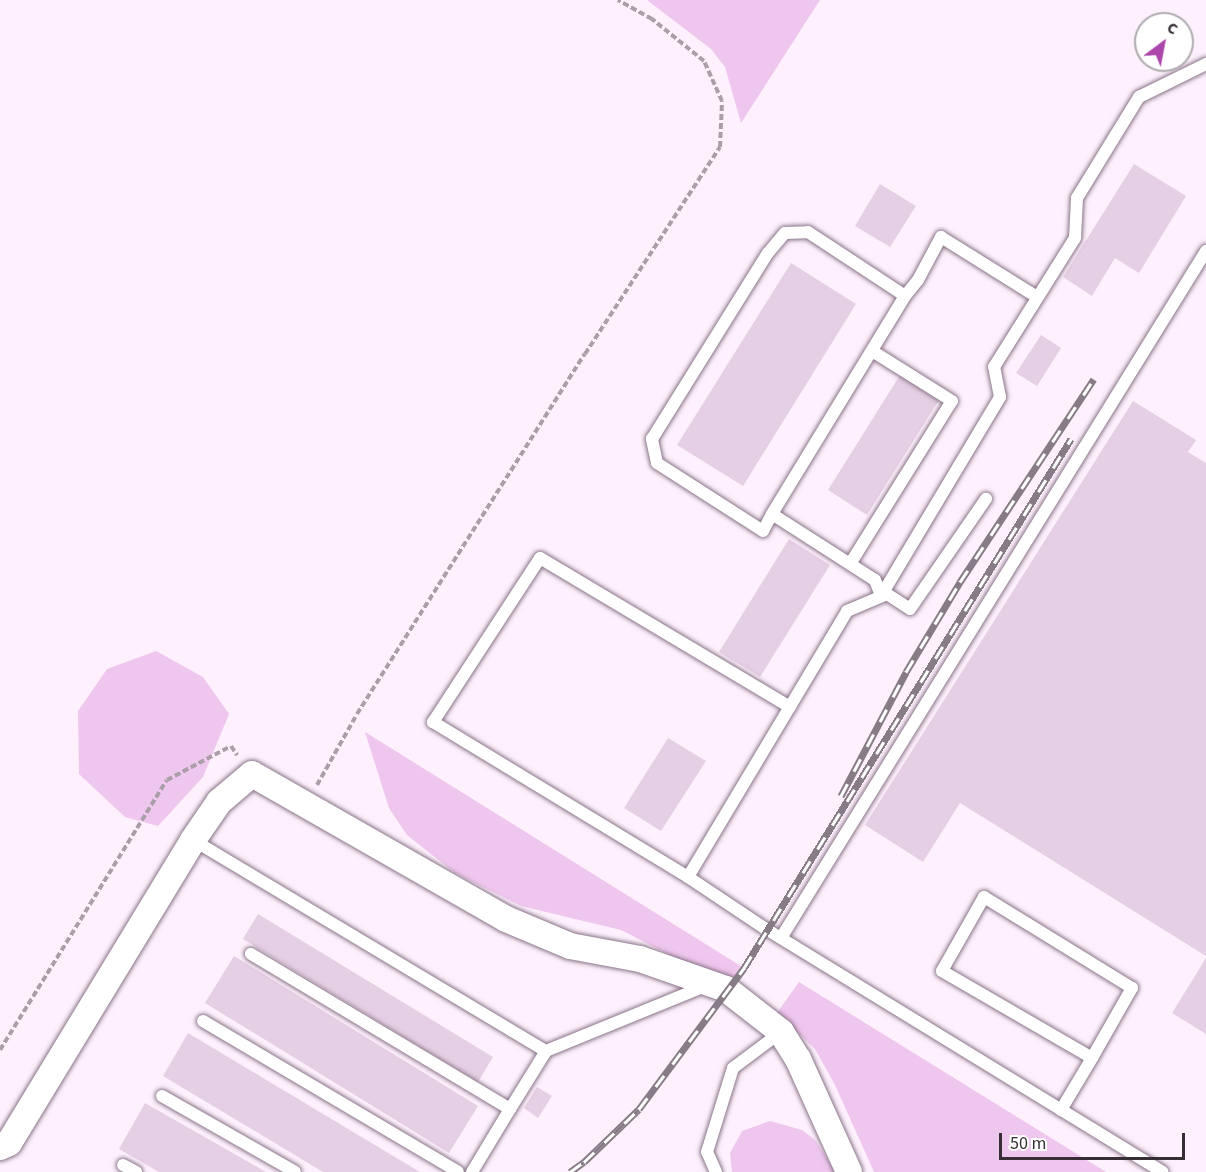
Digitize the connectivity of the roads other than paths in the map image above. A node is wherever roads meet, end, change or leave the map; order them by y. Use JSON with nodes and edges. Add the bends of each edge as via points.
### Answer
{"nodes":[{"id":1,"x":1206,"y":64,"type":"edge"},
{"id":2,"x":1206,"y":251,"type":"edge"},
{"id":3,"x":905,"y":296,"type":"junction"},
{"id":4,"x":1037,"y":297,"type":"junction"},
{"id":5,"x":872,"y":351,"type":"junction"},
{"id":6,"x":986,"y":499,"type":"dead end"},
{"id":7,"x":772,"y":514,"type":"junction"},
{"id":8,"x":850,"y":564,"type":"junction"},
{"id":9,"x":880,"y":596,"type":"junction"},
{"id":10,"x":790,"y":707,"type":"junction"},
{"id":11,"x":193,"y":840,"type":"junction"},
{"id":12,"x":688,"y":877,"type":"junction"},
{"id":13,"x":781,"y":938,"type":"junction"},
{"id":14,"x":251,"y":954,"type":"dead end"},
{"id":15,"x":709,"y":984,"type":"junction"},
{"id":16,"x":203,"y":1021,"type":"dead end"},
{"id":17,"x":781,"y":1032,"type":"junction"},
{"id":18,"x":546,"y":1051,"type":"junction"},
{"id":19,"x":1092,"y":1058,"type":"junction"},
{"id":20,"x":162,"y":1096,"type":"dead end"},
{"id":21,"x":510,"y":1109,"type":"junction"},
{"id":22,"x":1061,"y":1110,"type":"junction"},
{"id":23,"x":0,"y":1146,"type":"edge"},
{"id":24,"x":123,"y":1165,"type":"dead end"},
{"id":25,"x":136,"y":1172,"type":"edge"},
{"id":26,"x":295,"y":1172,"type":"edge"},
{"id":27,"x":458,"y":1172,"type":"edge"},
{"id":28,"x":472,"y":1172,"type":"edge"},
{"id":29,"x":716,"y":1172,"type":"edge"},
{"id":30,"x":849,"y":1172,"type":"edge"},
{"id":31,"x":1162,"y":1172,"type":"edge"}],
"edges":[{"from":1,"to":4,"type":"lane","via":[[1139,97],[1077,198],[1075,238]]},
{"from":2,"to":13,"type":"lane"},
{"from":3,"to":4,"type":"lane","via":[[941,237]]},
{"from":3,"to":5,"type":"lane"},
{"from":3,"to":7,"type":"lane","via":[[808,232],[785,233],[768,253],[652,439],[657,463],[763,531]]},
{"from":4,"to":9,"type":"lane","via":[[994,367],[1000,397]]},
{"from":5,"to":7,"type":"lane"},
{"from":5,"to":8,"type":"lane","via":[[952,401]]},
{"from":6,"to":9,"type":"lane","via":[[910,609],[887,594]]},
{"from":7,"to":8,"type":"lane"},
{"from":8,"to":9,"type":"lane","via":[[875,580]]},
{"from":9,"to":10,"type":"lane","via":[[847,611]]},
{"from":10,"to":12,"type":"lane"},
{"from":10,"to":12,"type":"lane","via":[[540,558],[433,722]]},
{"from":11,"to":15,"type":"street","via":[[219,802],[252,774],[506,919],[570,946],[640,959]]},
{"from":11,"to":18,"type":"lane"},
{"from":11,"to":23,"type":"street","via":[[9,1143]]},
{"from":12,"to":13,"type":"lane"},
{"from":13,"to":22,"type":"lane"},
{"from":14,"to":21,"type":"lane"},
{"from":15,"to":17,"type":"street","via":[[726,989]]},
{"from":15,"to":18,"type":"lane"},
{"from":16,"to":27,"type":"lane"},
{"from":17,"to":29,"type":"lane","via":[[733,1068],[707,1152]]},
{"from":17,"to":30,"type":"street","via":[[798,1059]]},
{"from":18,"to":21,"type":"lane"},
{"from":19,"to":19,"type":"lane","via":[[1132,988],[984,897],[942,971]]},
{"from":19,"to":22,"type":"lane"},
{"from":20,"to":26,"type":"lane"},
{"from":21,"to":28,"type":"lane"},
{"from":22,"to":31,"type":"lane"},
{"from":24,"to":25,"type":"lane"}]}
